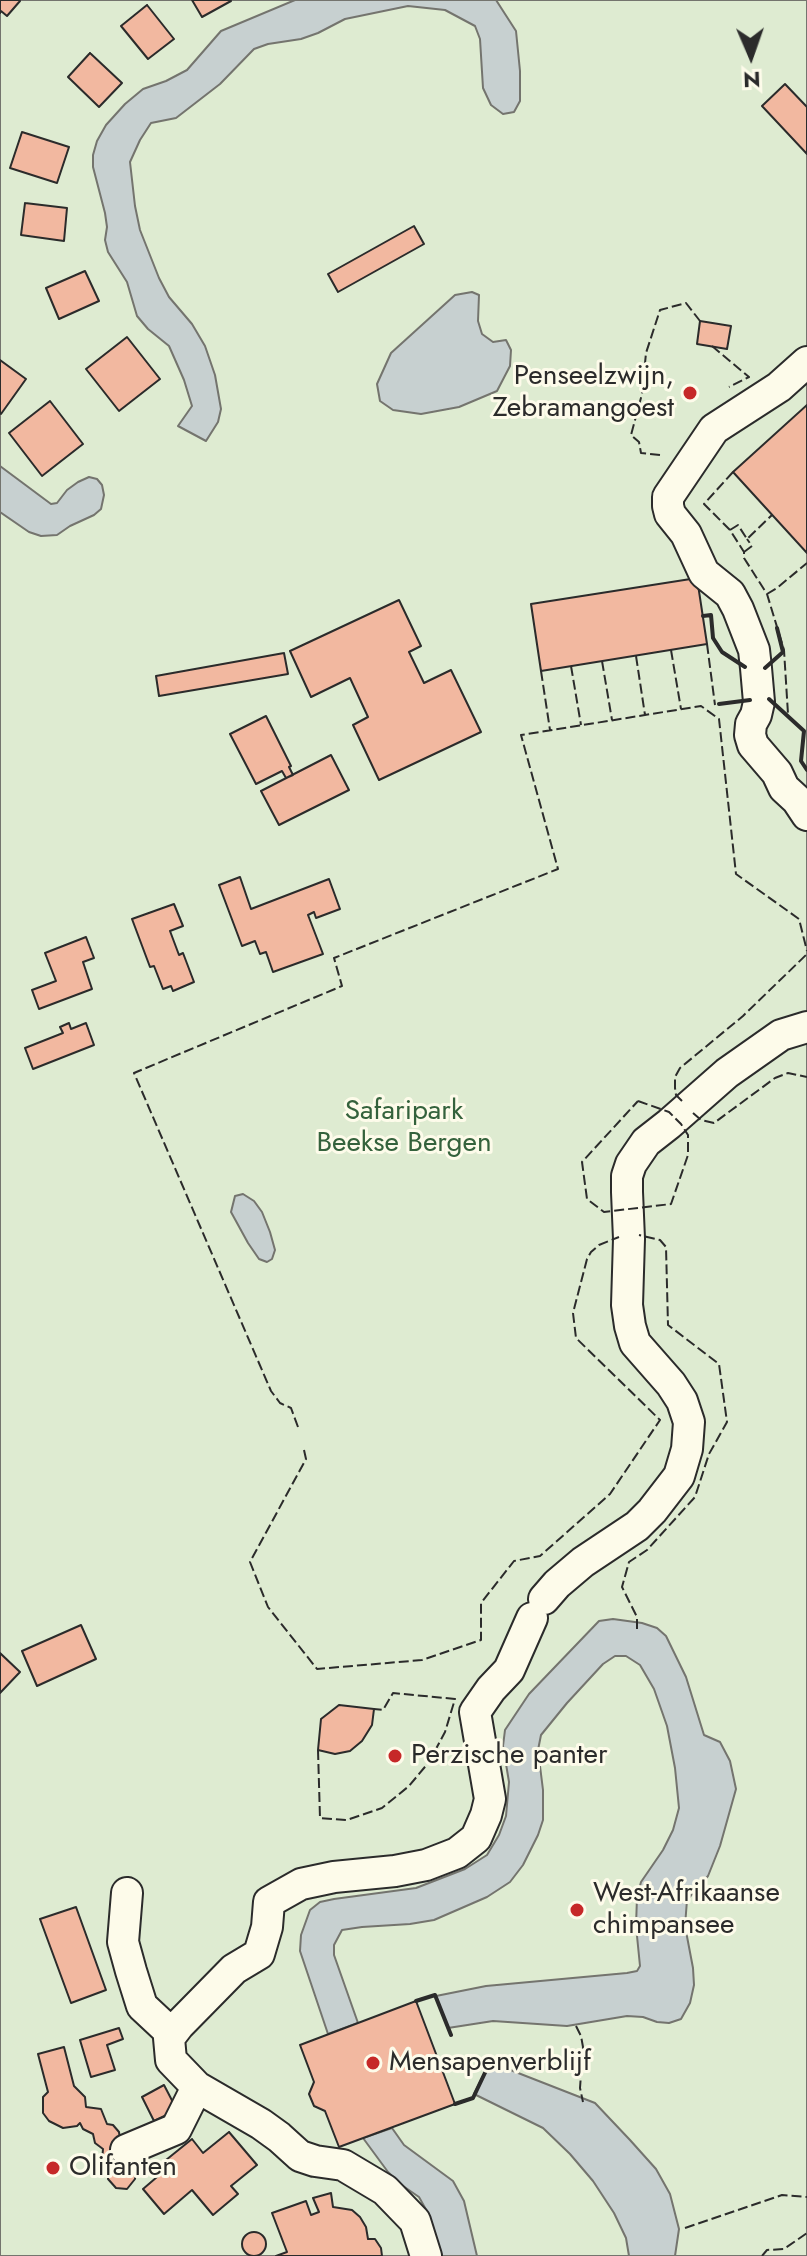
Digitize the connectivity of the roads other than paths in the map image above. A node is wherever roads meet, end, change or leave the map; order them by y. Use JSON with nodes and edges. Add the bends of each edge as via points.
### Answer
{"nodes":[{"id":1,"x":807,"y":362,"type":"edge"},
{"id":2,"x":807,"y":815,"type":"edge"},
{"id":3,"x":807,"y":1027,"type":"edge"},
{"id":4,"x":127,"y":1893,"type":"dead end"},
{"id":5,"x":172,"y":2034,"type":"junction"},
{"id":6,"x":197,"y":2087,"type":"junction"},
{"id":7,"x":126,"y":2150,"type":"dead end"},
{"id":8,"x":426,"y":2256,"type":"edge"}],
"edges":[{"from":1,"to":2,"type":"street","via":[[714,429],[668,497],[670,514],[704,573],[730,594],[754,650],[759,702],[751,724],[753,745]]},
{"from":3,"to":5,"type":"street","via":[[767,1043],[727,1073],[646,1142],[631,1164],[631,1335],[686,1411],[686,1457],[679,1476],[637,1526],[557,1584],[538,1608],[509,1670],[475,1712],[490,1799],[476,1838],[457,1853],[426,1865],[301,1884],[269,1902],[259,1954],[234,1969]]},
{"from":4,"to":5,"type":"street","via":[[123,1942],[142,2006]]},
{"from":5,"to":6,"type":"street","via":[[171,2060]]},
{"from":6,"to":7,"type":"street","via":[[176,2129]]},
{"from":6,"to":8,"type":"street","via":[[261,2124],[300,2156],[343,2165],[385,2190],[415,2221]]}]}
